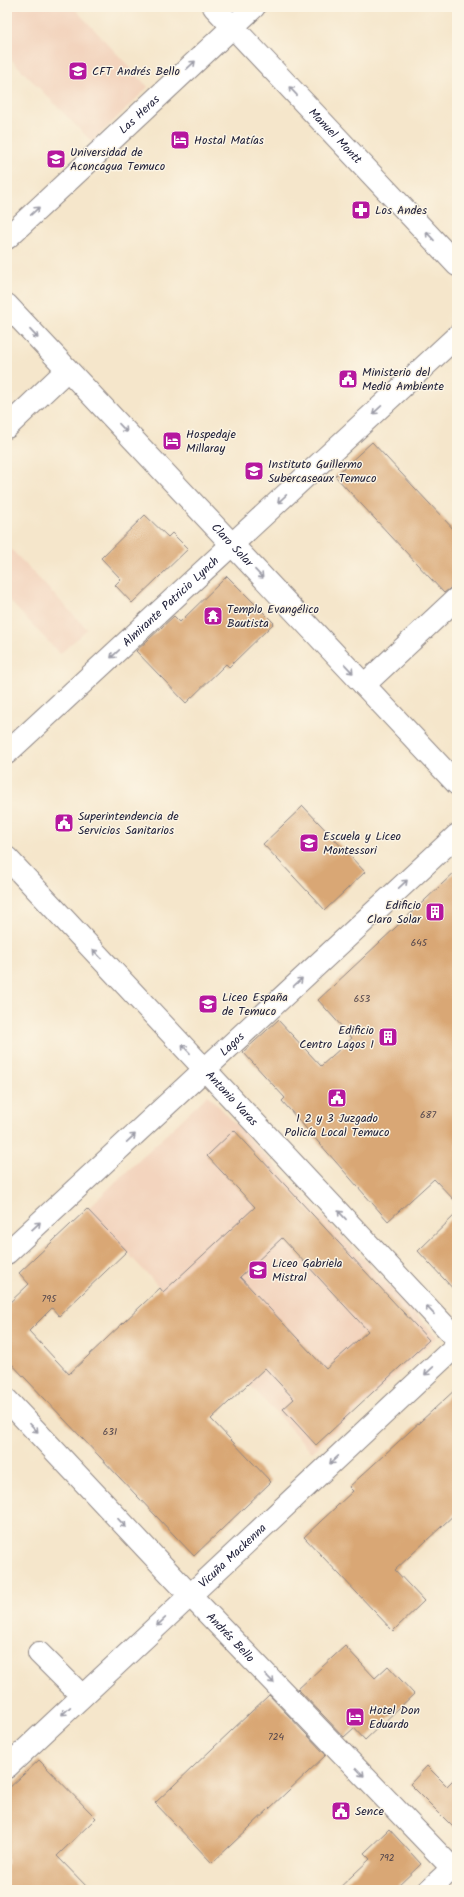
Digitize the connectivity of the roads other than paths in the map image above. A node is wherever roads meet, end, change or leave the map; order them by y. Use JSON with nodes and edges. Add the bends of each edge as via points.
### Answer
{"nodes":[{"id":1,"x":214,"y":7,"type":"edge"},
{"id":2,"x":254,"y":7,"type":"edge"},
{"id":3,"x":232,"y":26,"type":"junction"},
{"id":4,"x":7,"y":238,"type":"edge"},
{"id":5,"x":457,"y":265,"type":"edge"},
{"id":6,"x":7,"y":305,"type":"edge"},
{"id":7,"x":457,"y":336,"type":"edge"},
{"id":8,"x":68,"y":370,"type":"junction"},
{"id":9,"x":7,"y":427,"type":"edge"},
{"id":10,"x":232,"y":545,"type":"junction"},
{"id":11,"x":457,"y":598,"type":"edge"},
{"id":12,"x":364,"y":685,"type":"junction"},
{"id":13,"x":7,"y":753,"type":"edge"},
{"id":14,"x":457,"y":784,"type":"edge"},
{"id":15,"x":457,"y":835,"type":"edge"},
{"id":16,"x":7,"y":858,"type":"edge"},
{"id":17,"x":205,"y":1069,"type":"junction"},
{"id":18,"x":7,"y":1253,"type":"edge"},
{"id":19,"x":457,"y":1339,"type":"edge"},
{"id":20,"x":457,"y":1345,"type":"edge"},
{"id":21,"x":7,"y":1400,"type":"edge"},
{"id":22,"x":190,"y":1595,"type":"junction"},
{"id":23,"x":39,"y":1652,"type":"dead end"},
{"id":24,"x":82,"y":1696,"type":"junction"},
{"id":25,"x":7,"y":1766,"type":"edge"},
{"id":26,"x":456,"y":1868,"type":"edge"},
{"id":27,"x":429,"y":1890,"type":"edge"}],
"edges":[{"from":1,"to":3,"type":"street","name":"Manuel Montt"},
{"from":2,"to":3,"type":"street","name":"Las Heras"},
{"from":4,"to":3,"type":"street","name":"Las Heras","one_way":true},
{"from":5,"to":3,"type":"street","name":"Manuel Montt","one_way":true},
{"from":6,"to":8,"type":"street","name":"Claro Solar","one_way":true},
{"from":7,"to":10,"type":"street","name":"Almirante Patricio Lynch","one_way":true},
{"from":8,"to":9,"type":"street"},
{"from":8,"to":10,"type":"street","name":"Claro Solar","one_way":true},
{"from":10,"to":12,"type":"street","name":"Claro Solar","one_way":true},
{"from":10,"to":13,"type":"street","name":"Almirante Patricio Lynch","one_way":true},
{"from":11,"to":12,"type":"street"},
{"from":12,"to":14,"type":"street","name":"Claro Solar"},
{"from":17,"to":15,"type":"street","name":"Lagos","one_way":true},
{"from":17,"to":16,"type":"street","name":"Antonio Varas","one_way":true},
{"from":18,"to":17,"type":"street","name":"Lagos","one_way":true},
{"from":19,"to":17,"type":"street","name":"Antonio Varas","one_way":true},
{"from":20,"to":22,"type":"street","name":"Vicuña Mackenna","one_way":true},
{"from":21,"to":22,"type":"street","name":"Andrés Bello","one_way":true},
{"from":22,"to":24,"type":"street","name":"Vicuña Mackenna","one_way":true},
{"from":22,"to":26,"type":"street","name":"Andrés Bello","one_way":true},
{"from":23,"to":24,"type":"street"},
{"from":24,"to":25,"type":"street","name":"Vicuña Mackenna","one_way":true},
{"from":26,"to":27,"type":"street"}]}
